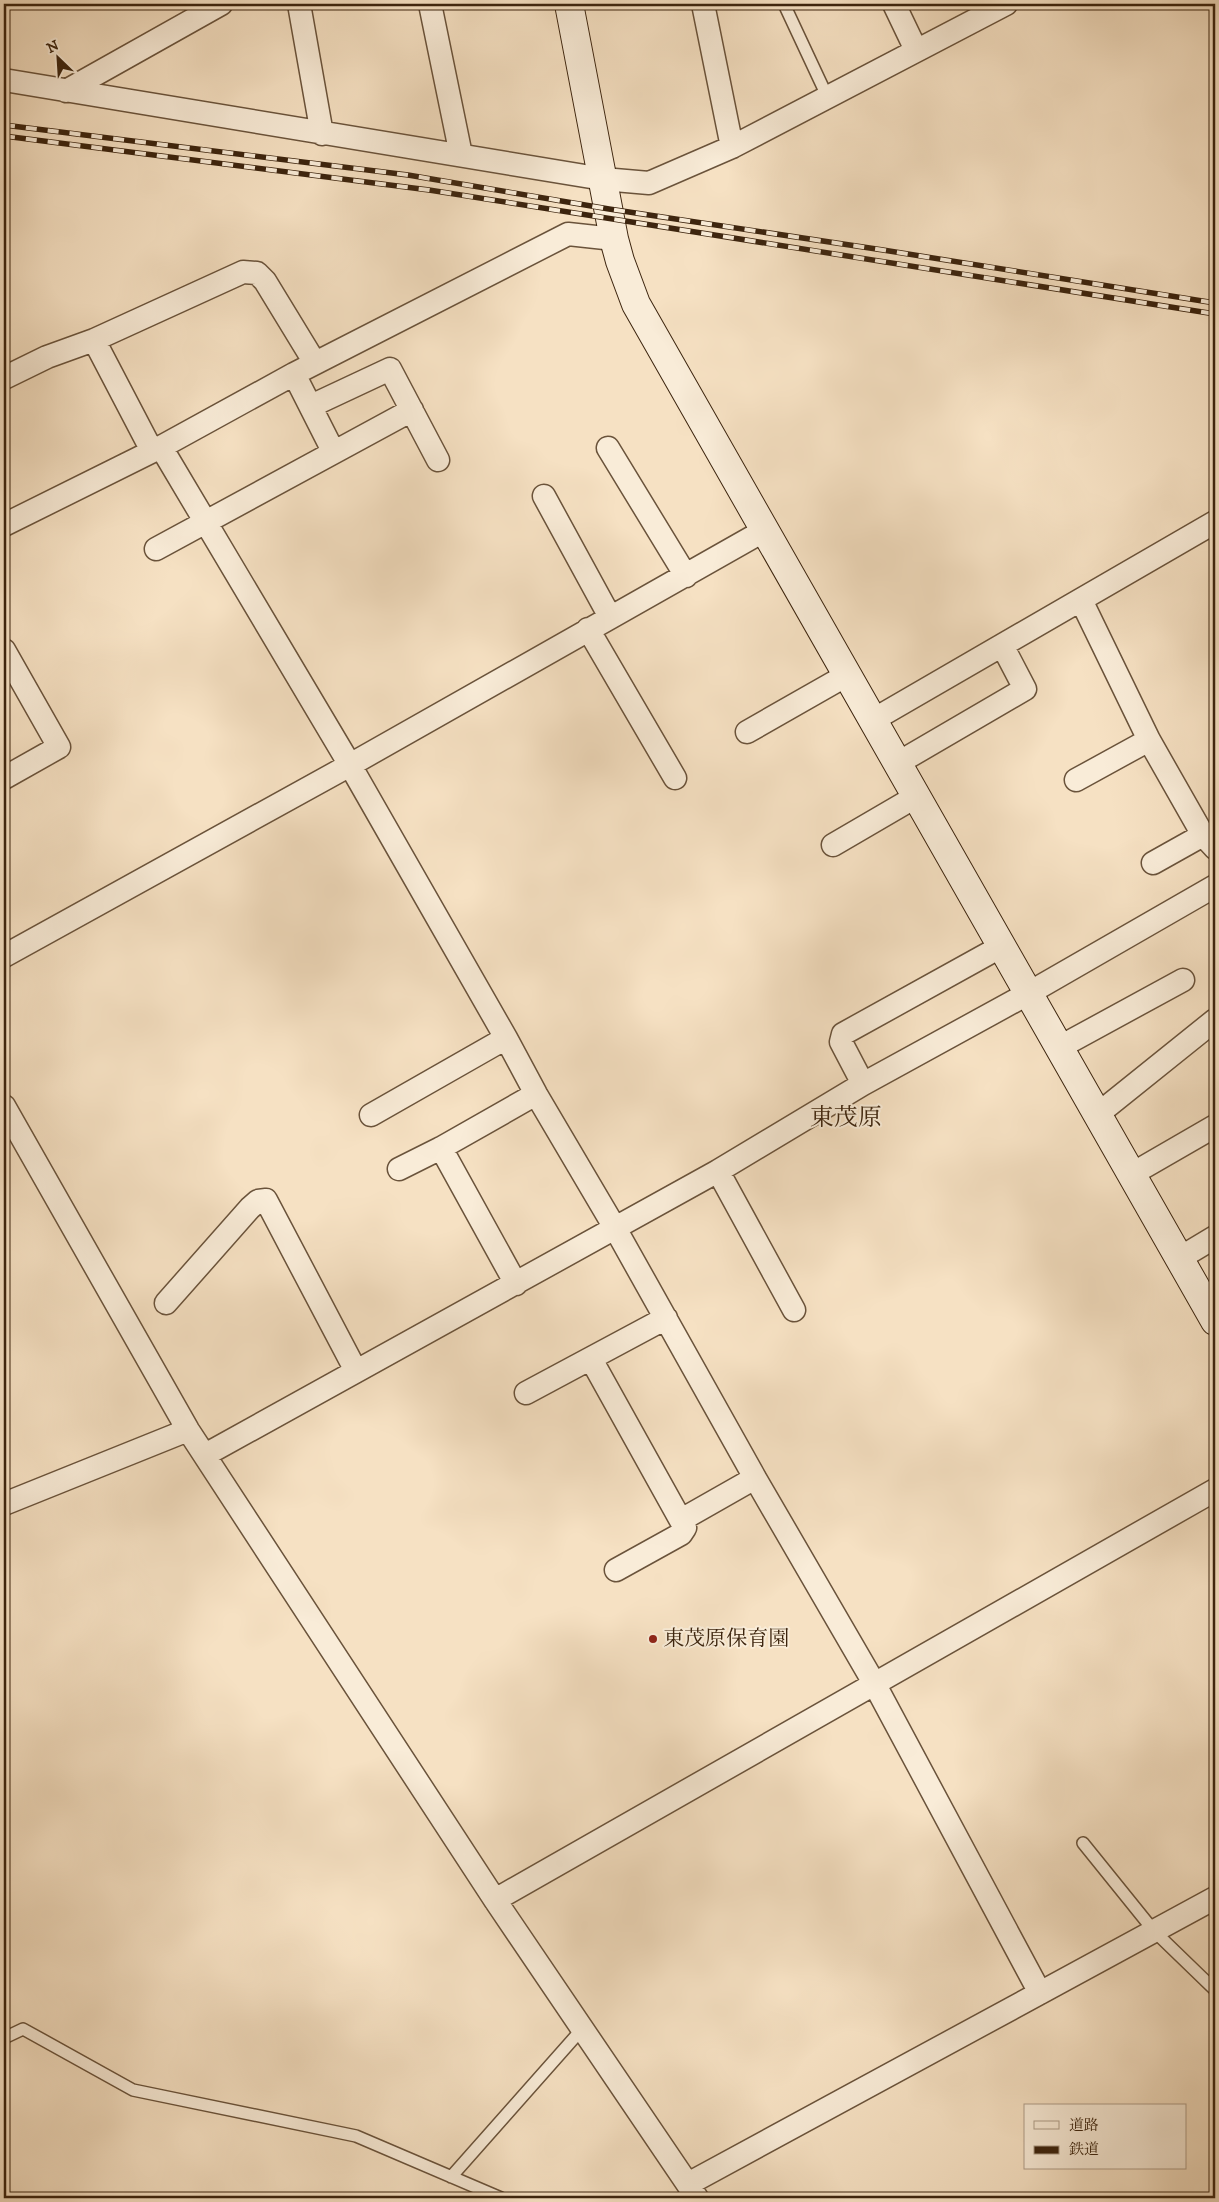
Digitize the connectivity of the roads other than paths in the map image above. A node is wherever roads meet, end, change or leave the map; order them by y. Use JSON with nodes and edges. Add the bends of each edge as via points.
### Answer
{"nodes":[{"id":1,"x":221,"y":4,"type":"edge"},
{"id":2,"x":299,"y":4,"type":"edge"},
{"id":3,"x":430,"y":4,"type":"edge"},
{"id":4,"x":570,"y":4,"type":"edge"},
{"id":5,"x":703,"y":4,"type":"edge"},
{"id":6,"x":784,"y":4,"type":"edge"},
{"id":7,"x":894,"y":4,"type":"edge"},
{"id":8,"x":1006,"y":4,"type":"edge"},
{"id":9,"x":916,"y":50,"type":"junction"},
{"id":10,"x":4,"y":80,"type":"edge"},
{"id":11,"x":66,"y":91,"type":"junction"},
{"id":12,"x":827,"y":96,"type":"junction"},
{"id":13,"x":322,"y":134,"type":"junction"},
{"id":14,"x":732,"y":147,"type":"junction"},
{"id":15,"x":461,"y":155,"type":"junction"},
{"id":16,"x":603,"y":179,"type":"junction"},
{"id":17,"x":614,"y":239,"type":"junction"},
{"id":18,"x":94,"y":340,"type":"junction"},
{"id":19,"x":315,"y":363,"type":"junction"},
{"id":20,"x":294,"y":374,"type":"junction"},
{"id":21,"x":4,"y":378,"type":"edge"},
{"id":22,"x":310,"y":406,"type":"junction"},
{"id":23,"x":412,"y":410,"type":"junction"},
{"id":24,"x":608,"y":448,"type":"dead end"},
{"id":25,"x":156,"y":449,"type":"junction"},
{"id":26,"x":333,"y":452,"type":"junction"},
{"id":27,"x":438,"y":460,"type":"dead end"},
{"id":28,"x":544,"y":496,"type":"dead end"},
{"id":29,"x":206,"y":521,"type":"junction"},
{"id":30,"x":1215,"y":522,"type":"edge"},
{"id":31,"x":4,"y":525,"type":"edge"},
{"id":32,"x":765,"y":530,"type":"junction"},
{"id":33,"x":156,"y":549,"type":"dead end"},
{"id":34,"x":686,"y":576,"type":"junction"},
{"id":35,"x":1081,"y":600,"type":"junction"},
{"id":36,"x":610,"y":617,"type":"junction"},
{"id":37,"x":588,"y":629,"type":"junction"},
{"id":38,"x":1004,"y":646,"type":"junction"},
{"id":39,"x":6,"y":657,"type":"edge"},
{"id":40,"x":847,"y":675,"type":"junction"},
{"id":41,"x":873,"y":720,"type":"junction"},
{"id":42,"x":747,"y":732,"type":"dead end"},
{"id":43,"x":1148,"y":740,"type":"junction"},
{"id":44,"x":898,"y":763,"type":"junction"},
{"id":45,"x":350,"y":765,"type":"junction"},
{"id":46,"x":4,"y":778,"type":"edge"},
{"id":47,"x":675,"y":778,"type":"dead end"},
{"id":48,"x":1076,"y":780,"type":"dead end"},
{"id":49,"x":916,"y":796,"type":"junction"},
{"id":50,"x":1209,"y":842,"type":"edge"},
{"id":51,"x":833,"y":846,"type":"dead end"},
{"id":52,"x":1153,"y":863,"type":"dead end"},
{"id":53,"x":1215,"y":886,"type":"edge"},
{"id":54,"x":1002,"y":946,"type":"junction"},
{"id":55,"x":4,"y":956,"type":"edge"},
{"id":56,"x":1183,"y":980,"type":"dead end"},
{"id":57,"x":1028,"y":993,"type":"junction"},
{"id":58,"x":1215,"y":1020,"type":"edge"},
{"id":59,"x":506,"y":1038,"type":"junction"},
{"id":60,"x":1060,"y":1048,"type":"junction"},
{"id":61,"x":863,"y":1084,"type":"junction"},
{"id":62,"x":536,"y":1094,"type":"junction"},
{"id":63,"x":4,"y":1106,"type":"edge"},
{"id":64,"x":1098,"y":1114,"type":"junction"},
{"id":65,"x":371,"y":1115,"type":"dead end"},
{"id":66,"x":1215,"y":1126,"type":"edge"},
{"id":67,"x":441,"y":1148,"type":"junction"},
{"id":68,"x":399,"y":1169,"type":"dead end"},
{"id":69,"x":718,"y":1171,"type":"junction"},
{"id":70,"x":1132,"y":1174,"type":"junction"},
{"id":71,"x":615,"y":1228,"type":"junction"},
{"id":72,"x":1215,"y":1237,"type":"edge"},
{"id":73,"x":1180,"y":1258,"type":"junction"},
{"id":74,"x":516,"y":1284,"type":"junction"},
{"id":75,"x":166,"y":1303,"type":"dead end"},
{"id":76,"x":794,"y":1310,"type":"dead end"},
{"id":77,"x":666,"y":1318,"type":"junction"},
{"id":78,"x":1215,"y":1321,"type":"edge"},
{"id":79,"x":591,"y":1358,"type":"junction"},
{"id":80,"x":356,"y":1371,"type":"junction"},
{"id":81,"x":526,"y":1393,"type":"dead end"},
{"id":82,"x":188,"y":1430,"type":"junction"},
{"id":83,"x":205,"y":1455,"type":"junction"},
{"id":84,"x":755,"y":1478,"type":"junction"},
{"id":85,"x":1215,"y":1490,"type":"edge"},
{"id":86,"x":4,"y":1504,"type":"edge"},
{"id":87,"x":681,"y":1520,"type":"junction"},
{"id":88,"x":616,"y":1570,"type":"dead end"},
{"id":89,"x":874,"y":1684,"type":"junction"},
{"id":90,"x":1083,"y":1843,"type":"dead end"},
{"id":91,"x":1215,"y":1898,"type":"edge"},
{"id":92,"x":495,"y":1900,"type":"junction"},
{"id":93,"x":1154,"y":1931,"type":"junction"},
{"id":94,"x":1215,"y":1990,"type":"edge"},
{"id":95,"x":1040,"y":1993,"type":"junction"},
{"id":96,"x":582,"y":2029,"type":"junction"},
{"id":97,"x":4,"y":2038,"type":"edge"},
{"id":98,"x":451,"y":2177,"type":"junction"},
{"id":99,"x":692,"y":2191,"type":"edge"},
{"id":100,"x":501,"y":2198,"type":"edge"}],
"edges":[{"from":1,"to":11,"type":"street"},
{"from":2,"to":13,"type":"street"},
{"from":3,"to":15,"type":"street"},
{"from":4,"to":16,"type":"street"},
{"from":5,"to":14,"type":"street"},
{"from":6,"to":12,"type":"lane"},
{"from":7,"to":9,"type":"street"},
{"from":8,"to":9,"type":"street"},
{"from":9,"to":12,"type":"street"},
{"from":10,"to":11,"type":"street"},
{"from":11,"to":13,"type":"street"},
{"from":12,"to":14,"type":"street"},
{"from":13,"to":15,"type":"street"},
{"from":14,"to":16,"type":"street","via":[[649,183]]},
{"from":15,"to":16,"type":"street"},
{"from":16,"to":17,"type":"street"},
{"from":17,"to":19,"type":"street","via":[[568,234]]},
{"from":17,"to":32,"type":"street","via":[[636,304]]},
{"from":18,"to":19,"type":"street","via":[[243,272],[257,273]]},
{"from":18,"to":21,"type":"street"},
{"from":18,"to":25,"type":"street"},
{"from":19,"to":20,"type":"street"},
{"from":20,"to":22,"type":"street"},
{"from":20,"to":25,"type":"street"},
{"from":22,"to":23,"type":"street","via":[[390,369]]},
{"from":22,"to":26,"type":"street"},
{"from":23,"to":26,"type":"street"},
{"from":23,"to":27,"type":"street"},
{"from":24,"to":34,"type":"street"},
{"from":25,"to":29,"type":"street"},
{"from":25,"to":31,"type":"street"},
{"from":26,"to":29,"type":"street"},
{"from":28,"to":36,"type":"street"},
{"from":29,"to":33,"type":"street"},
{"from":29,"to":45,"type":"street"},
{"from":30,"to":35,"type":"street"},
{"from":32,"to":34,"type":"street"},
{"from":32,"to":40,"type":"street"},
{"from":34,"to":36,"type":"street"},
{"from":35,"to":38,"type":"street"},
{"from":35,"to":43,"type":"street"},
{"from":36,"to":37,"type":"street"},
{"from":37,"to":45,"type":"street"},
{"from":37,"to":47,"type":"street"},
{"from":38,"to":41,"type":"street"},
{"from":38,"to":44,"type":"street","via":[[1025,689]]},
{"from":39,"to":46,"type":"street","via":[[59,747]]},
{"from":40,"to":41,"type":"street"},
{"from":40,"to":42,"type":"street"},
{"from":41,"to":44,"type":"street"},
{"from":43,"to":48,"type":"street"},
{"from":43,"to":50,"type":"street"},
{"from":44,"to":49,"type":"street"},
{"from":45,"to":55,"type":"street"},
{"from":45,"to":59,"type":"street"},
{"from":49,"to":51,"type":"street"},
{"from":49,"to":54,"type":"street"},
{"from":50,"to":52,"type":"street"},
{"from":53,"to":57,"type":"street"},
{"from":54,"to":57,"type":"street"},
{"from":54,"to":61,"type":"street","via":[[844,1034],[841,1042]]},
{"from":56,"to":60,"type":"street"},
{"from":57,"to":60,"type":"street"},
{"from":57,"to":61,"type":"street"},
{"from":58,"to":64,"type":"street"},
{"from":59,"to":62,"type":"street"},
{"from":59,"to":65,"type":"street"},
{"from":60,"to":64,"type":"street"},
{"from":61,"to":69,"type":"street"},
{"from":62,"to":67,"type":"street"},
{"from":62,"to":71,"type":"street"},
{"from":63,"to":82,"type":"street"},
{"from":64,"to":70,"type":"street"},
{"from":66,"to":70,"type":"street"},
{"from":67,"to":68,"type":"street"},
{"from":67,"to":74,"type":"street"},
{"from":69,"to":71,"type":"street"},
{"from":69,"to":76,"type":"street"},
{"from":70,"to":73,"type":"street"},
{"from":71,"to":74,"type":"street"},
{"from":71,"to":77,"type":"street"},
{"from":72,"to":73,"type":"street"},
{"from":73,"to":78,"type":"street"},
{"from":74,"to":80,"type":"street"},
{"from":75,"to":80,"type":"street","via":[[250,1208],[258,1201],[266,1200]]},
{"from":77,"to":79,"type":"street"},
{"from":77,"to":84,"type":"street"},
{"from":79,"to":81,"type":"street"},
{"from":79,"to":87,"type":"street"},
{"from":80,"to":83,"type":"street"},
{"from":82,"to":83,"type":"street"},
{"from":82,"to":86,"type":"street"},
{"from":83,"to":92,"type":"street"},
{"from":84,"to":87,"type":"street"},
{"from":84,"to":89,"type":"street"},
{"from":85,"to":89,"type":"street"},
{"from":87,"to":88,"type":"street","via":[[685,1528],[681,1534]]},
{"from":89,"to":92,"type":"street"},
{"from":89,"to":95,"type":"street"},
{"from":90,"to":93,"type":"lane"},
{"from":91,"to":93,"type":"street"},
{"from":92,"to":96,"type":"street"},
{"from":93,"to":94,"type":"lane"},
{"from":93,"to":95,"type":"street"},
{"from":95,"to":99,"type":"street"},
{"from":96,"to":98,"type":"lane"},
{"from":96,"to":99,"type":"street"},
{"from":97,"to":98,"type":"lane","via":[[23,2029],[133,2090],[356,2136]]},
{"from":98,"to":100,"type":"lane"}]}
